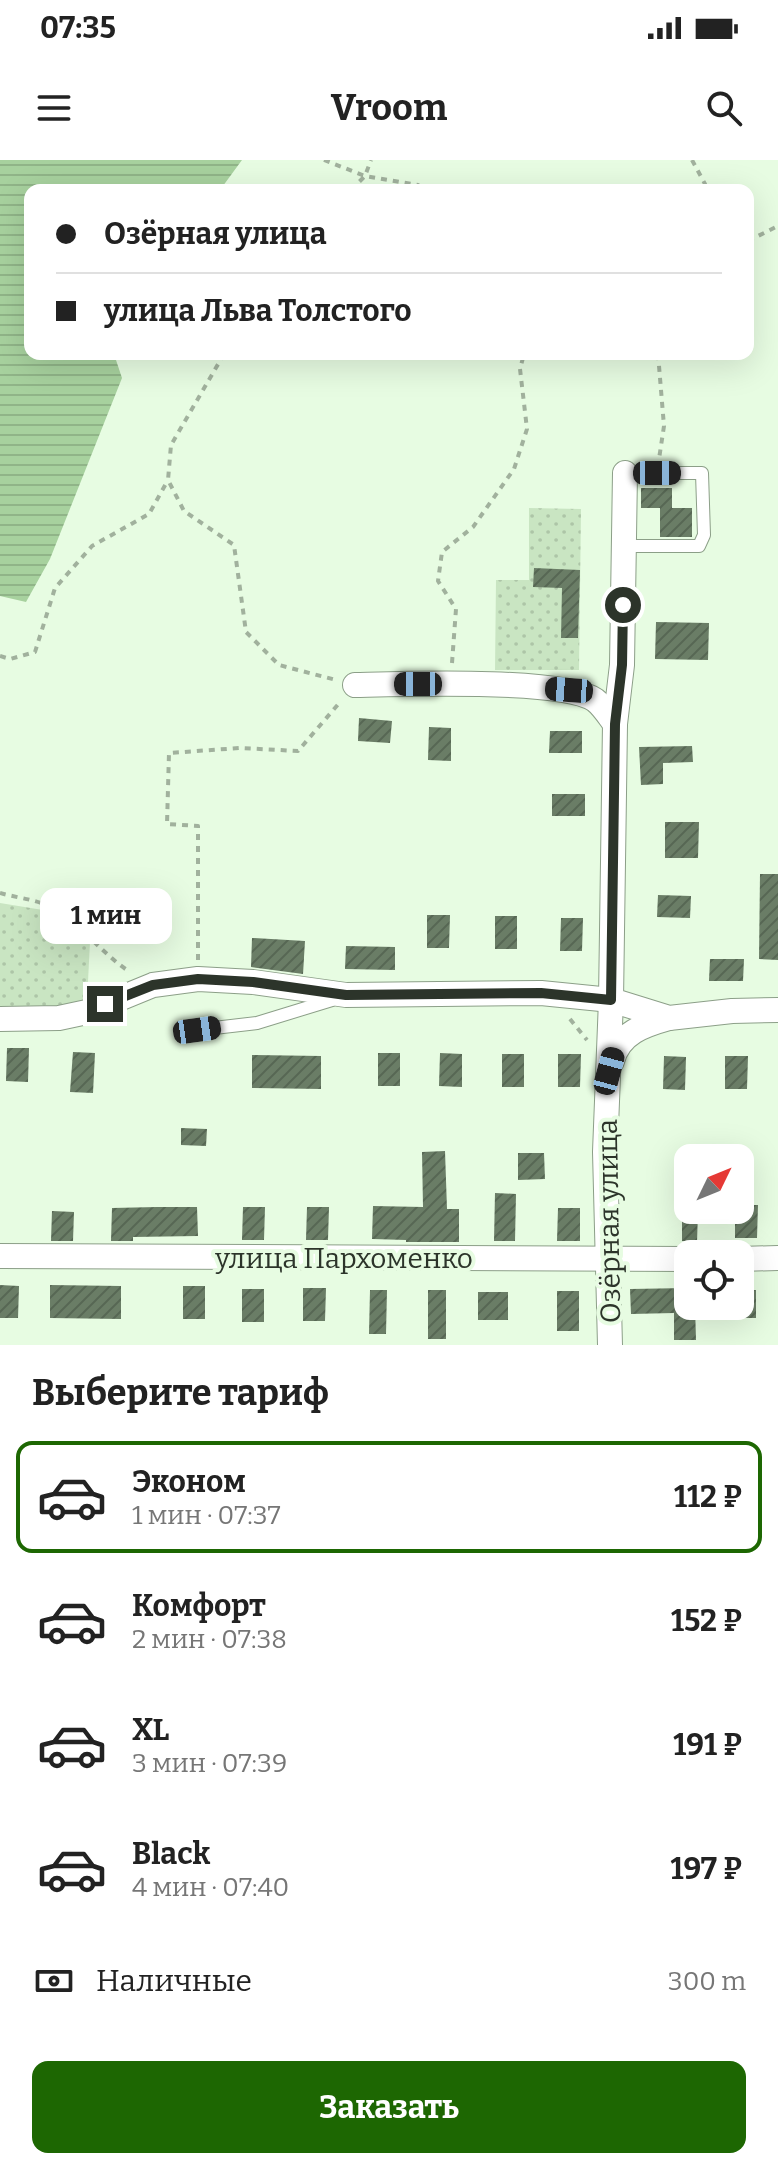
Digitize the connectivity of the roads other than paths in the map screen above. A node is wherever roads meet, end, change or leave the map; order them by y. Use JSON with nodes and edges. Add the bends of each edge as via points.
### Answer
{"nodes":[{"id":1,"x":625,"y":473,"type":"joint"},
{"id":2,"x":624,"y":546,"type":"junction"},
{"id":3,"x":355,"y":685,"type":"road end"},
{"id":4,"x":615,"y":724,"type":"junction"},
{"id":5,"x":346,"y":995,"type":"junction"},
{"id":6,"x":611,"y":1000,"type":"junction"},
{"id":7,"x":778,"y":1010,"type":"edge"},
{"id":8,"x":669,"y":1018,"type":"junction"},
{"id":9,"x":0,"y":1019,"type":"edge"},
{"id":10,"x":197,"y":1030,"type":"dead end"},
{"id":11,"x":609,"y":1071,"type":"junction"},
{"id":12,"x":0,"y":1256,"type":"edge"},
{"id":13,"x":778,"y":1258,"type":"edge"},
{"id":14,"x":606,"y":1259,"type":"junction"},
{"id":15,"x":674,"y":1259,"type":"edge"},
{"id":16,"x":754,"y":1259,"type":"edge"},
{"id":17,"x":610,"y":1345,"type":"edge"}],
"edges":[{"from":1,"to":2,"type":"street","name":"Озёрная улица"},
{"from":1,"to":2,"type":"lane","via":[[702,473],[704,535],[699,546]]},
{"from":2,"to":4,"type":"street","name":"Озёрная улица","via":[[622,665]]},
{"from":3,"to":4,"type":"street","via":[[569,690],[594,700]]},
{"from":4,"to":6,"type":"street","name":"Озёрная улица"},
{"from":5,"to":6,"type":"street","via":[[541,993]]},
{"from":5,"to":9,"type":"street","via":[[198,979],[153,985],[59,1018]]},
{"from":5,"to":10,"type":"lane","via":[[257,1023]]},
{"from":6,"to":8,"type":"street"},
{"from":6,"to":11,"type":"street","name":"Озёрная улица"},
{"from":7,"to":8,"type":"street"},
{"from":8,"to":11,"type":"street","via":[[624,1039]]},
{"from":11,"to":14,"type":"street","name":"Озёрная улица"},
{"from":12,"to":14,"type":"street","name":"улица Пархоменко"},
{"from":13,"to":16,"type":"street"},
{"from":14,"to":15,"type":"street","name":"улица Пархоменко"},
{"from":14,"to":17,"type":"street","name":"Озёрная улица"}]}
